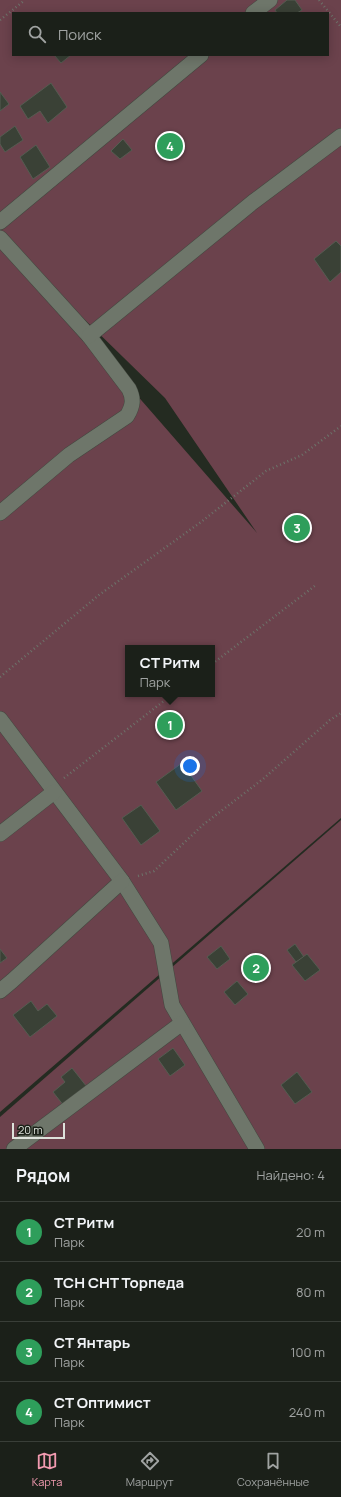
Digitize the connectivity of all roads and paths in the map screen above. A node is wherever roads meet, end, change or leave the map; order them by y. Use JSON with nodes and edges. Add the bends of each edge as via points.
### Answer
{"nodes":[{"id":1,"x":25,"y":0,"type":"edge"},
{"id":2,"x":270,"y":0,"type":"edge"},
{"id":3,"x":319,"y":0,"type":"edge"},
{"id":4,"x":254,"y":12,"type":"edge"},
{"id":5,"x":329,"y":12,"type":"edge"},
{"id":6,"x":329,"y":12,"type":"edge"},
{"id":7,"x":0,"y":20,"type":"edge"},
{"id":8,"x":341,"y":27,"type":"edge"},
{"id":9,"x":200,"y":56,"type":"edge"},
{"id":10,"x":341,"y":136,"type":"edge"},
{"id":11,"x":0,"y":222,"type":"edge"},
{"id":12,"x":0,"y":238,"type":"edge"},
{"id":13,"x":89,"y":336,"type":"junction"},
{"id":14,"x":341,"y":426,"type":"edge"},
{"id":15,"x":0,"y":513,"type":"edge"},
{"id":16,"x":316,"y":584,"type":"dead end"},
{"id":17,"x":215,"y":662,"type":"edge"},
{"id":18,"x":0,"y":678,"type":"edge"},
{"id":19,"x":169,"y":697,"type":"edge"},
{"id":20,"x":341,"y":713,"type":"edge"},
{"id":21,"x":0,"y":719,"type":"edge"},
{"id":22,"x":53,"y":790,"type":"junction"},
{"id":23,"x":0,"y":834,"type":"edge"},
{"id":24,"x":122,"y":881,"type":"junction"},
{"id":25,"x":0,"y":991,"type":"edge"},
{"id":26,"x":182,"y":1023,"type":"junction"},
{"id":27,"x":14,"y":1149,"type":"edge"},
{"id":28,"x":257,"y":1149,"type":"edge"}],
"edges":[{"from":1,"to":7,"type":"path"},
{"from":2,"to":4,"type":"street"},
{"from":3,"to":6,"type":"path"},
{"from":5,"to":8,"type":"path"},
{"from":9,"to":11,"type":"street"},
{"from":10,"to":13,"type":"street","via":[[253,202]]},
{"from":12,"to":13,"type":"street"},
{"from":13,"to":15,"type":"street","via":[[129,389],[133,403],[131,410],[127,416],[69,455]]},
{"from":14,"to":18,"type":"path","via":[[302,455],[266,471],[201,522],[98,595]]},
{"from":16,"to":17,"type":"path"},
{"from":19,"to":22,"type":"path"},
{"from":20,"to":24,"type":"path","via":[[263,779],[204,824],[154,871]]},
{"from":21,"to":22,"type":"street"},
{"from":22,"to":23,"type":"street"},
{"from":22,"to":24,"type":"street"},
{"from":24,"to":25,"type":"street"},
{"from":24,"to":26,"type":"street","via":[[162,943],[172,1006]]},
{"from":26,"to":27,"type":"street"},
{"from":26,"to":28,"type":"street"}]}
